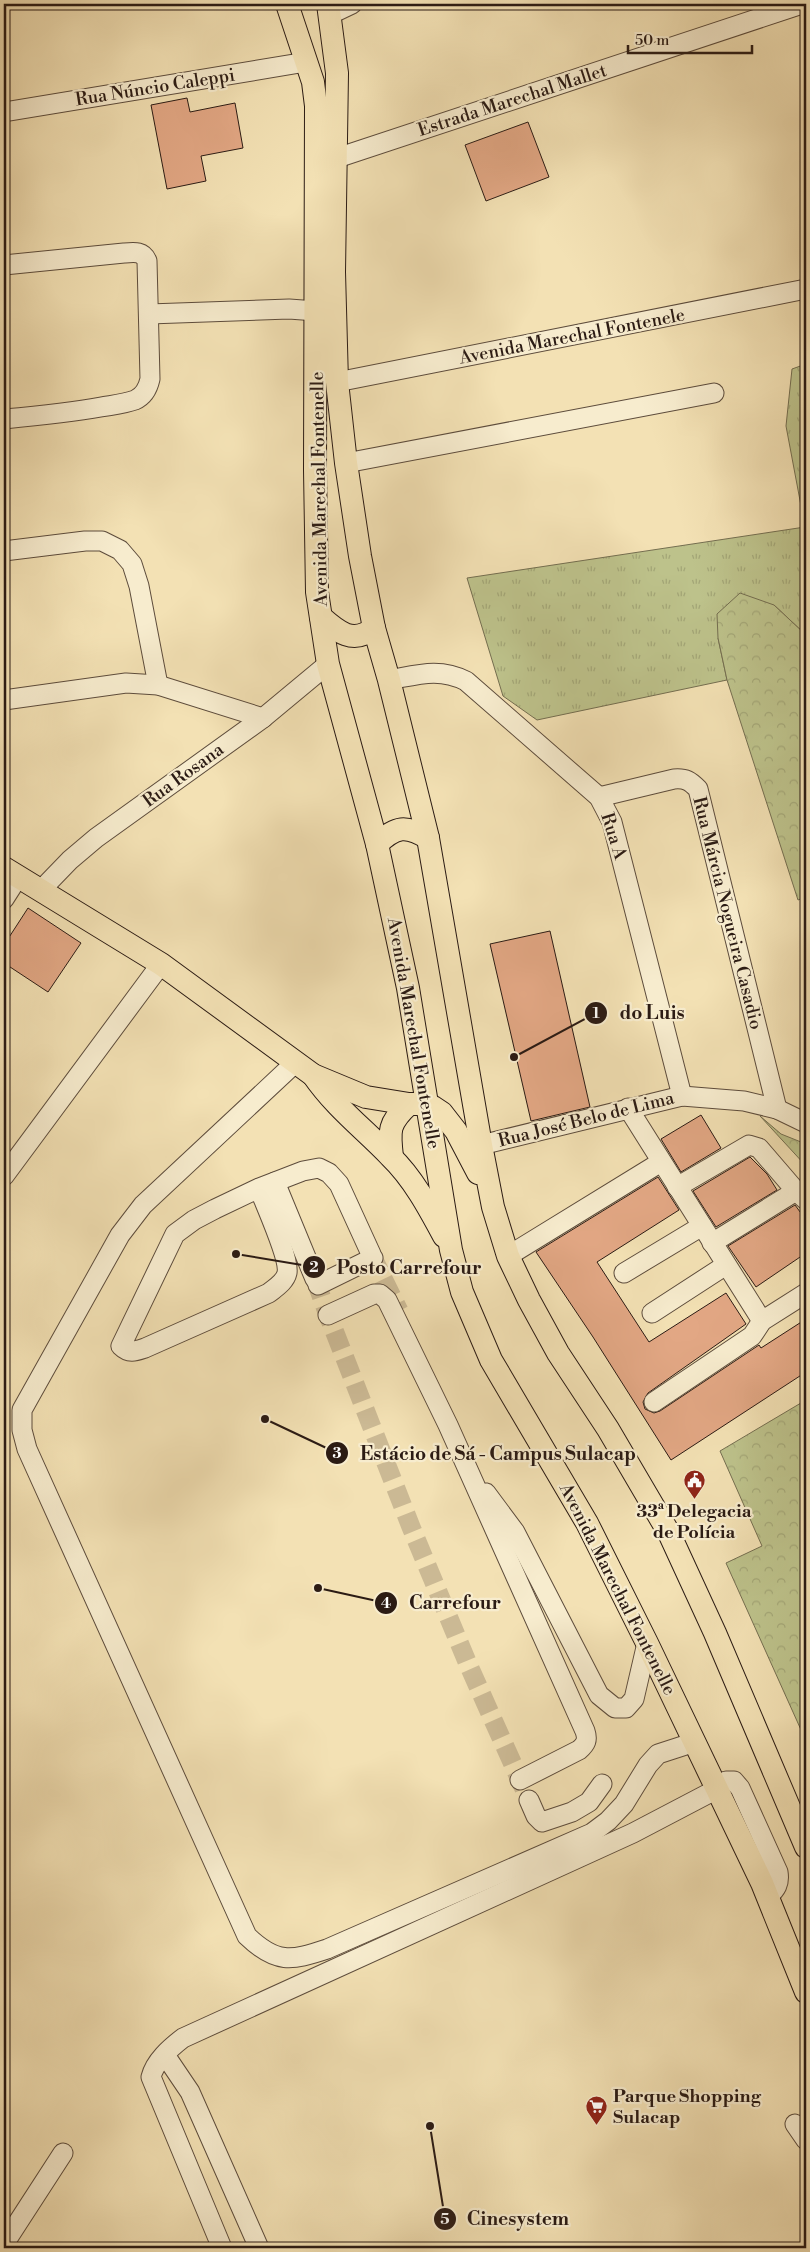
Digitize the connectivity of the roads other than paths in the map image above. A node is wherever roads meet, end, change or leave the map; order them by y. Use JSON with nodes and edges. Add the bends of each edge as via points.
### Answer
{"nodes":[{"id":1,"x":287,"y":4,"type":"edge"},
{"id":2,"x":352,"y":4,"type":"edge"},
{"id":3,"x":802,"y":4,"type":"edge"},
{"id":4,"x":325,"y":7,"type":"edge"},
{"id":5,"x":306,"y":62,"type":"junction"},
{"id":6,"x":4,"y":112,"type":"edge"},
{"id":7,"x":337,"y":158,"type":"junction"},
{"id":8,"x":4,"y":265,"type":"edge"},
{"id":9,"x":806,"y":289,"type":"edge"},
{"id":10,"x":316,"y":311,"type":"junction"},
{"id":11,"x":149,"y":314,"type":"junction"},
{"id":12,"x":337,"y":382,"type":"junction"},
{"id":13,"x":714,"y":393,"type":"dead end"},
{"id":14,"x":4,"y":419,"type":"edge"},
{"id":15,"x":346,"y":463,"type":"junction"},
{"id":16,"x":4,"y":551,"type":"edge"},
{"id":17,"x":321,"y":617,"type":"junction"},
{"id":18,"x":374,"y":628,"type":"junction"},
{"id":19,"x":328,"y":664,"type":"junction"},
{"id":20,"x":389,"y":680,"type":"junction"},
{"id":21,"x":158,"y":685,"type":"junction"},
{"id":22,"x":4,"y":700,"type":"edge"},
{"id":23,"x":263,"y":718,"type":"junction"},
{"id":24,"x":599,"y":797,"type":"junction"},
{"id":25,"x":428,"y":838,"type":"junction"},
{"id":26,"x":377,"y":844,"type":"junction"},
{"id":27,"x":11,"y":872,"type":"edge"},
{"id":28,"x":41,"y":890,"type":"junction"},
{"id":29,"x":4,"y":899,"type":"edge"},
{"id":30,"x":161,"y":964,"type":"junction"},
{"id":31,"x":305,"y":1068,"type":"junction"},
{"id":32,"x":682,"y":1096,"type":"junction"},
{"id":33,"x":418,"y":1104,"type":"junction"},
{"id":34,"x":628,"y":1108,"type":"junction"},
{"id":35,"x":777,"y":1109,"type":"junction"},
{"id":36,"x":806,"y":1123,"type":"edge"},
{"id":37,"x":481,"y":1145,"type":"junction"},
{"id":38,"x":392,"y":1158,"type":"junction"},
{"id":39,"x":661,"y":1162,"type":"junction"},
{"id":40,"x":4,"y":1176,"type":"edge"},
{"id":41,"x":267,"y":1185,"type":"junction"},
{"id":42,"x":677,"y":1187,"type":"junction"},
{"id":43,"x":801,"y":1195,"type":"edge"},
{"id":44,"x":493,"y":1207,"type":"junction"},
{"id":45,"x":702,"y":1226,"type":"junction"},
{"id":46,"x":712,"y":1243,"type":"junction"},
{"id":47,"x":451,"y":1250,"type":"junction"},
{"id":48,"x":508,"y":1256,"type":"junction"},
{"id":49,"x":726,"y":1265,"type":"junction"},
{"id":50,"x":624,"y":1273,"type":"dead end"},
{"id":51,"x":806,"y":1292,"type":"edge"},
{"id":52,"x":652,"y":1312,"type":"dead end"},
{"id":53,"x":328,"y":1315,"type":"dead end"},
{"id":54,"x":762,"y":1321,"type":"junction"},
{"id":55,"x":654,"y":1402,"type":"dead end"},
{"id":56,"x":478,"y":1477,"type":"dead end"},
{"id":57,"x":647,"y":1643,"type":"junction"},
{"id":58,"x":694,"y":1742,"type":"junction"},
{"id":59,"x":520,"y":1780,"type":"dead end"},
{"id":60,"x":602,"y":1784,"type":"dead end"},
{"id":61,"x":717,"y":1788,"type":"junction"},
{"id":62,"x":529,"y":1800,"type":"tunnel mouth"},
{"id":63,"x":806,"y":1847,"type":"edge"},
{"id":64,"x":804,"y":1979,"type":"edge"},
{"id":65,"x":165,"y":2055,"type":"junction"},
{"id":66,"x":795,"y":2124,"type":"dead end"},
{"id":67,"x":806,"y":2140,"type":"edge"},
{"id":68,"x":63,"y":2153,"type":"dead end"},
{"id":69,"x":4,"y":2244,"type":"edge"},
{"id":70,"x":222,"y":2248,"type":"edge"},
{"id":71,"x":259,"y":2248,"type":"edge"}],
"edges":[{"from":1,"to":5,"type":"main road","name":"Avenida Marechal Fontenelle"},
{"from":2,"to":4,"type":"street"},
{"from":3,"to":7,"type":"street","name":"Estrada Marechal Mallet"},
{"from":4,"to":7,"type":"main road","name":"Avenida Marechal Fontenelle","via":[[337,73]]},
{"from":5,"to":6,"type":"street","name":"Rua Núncio Caleppi"},
{"from":5,"to":10,"type":"main road","name":"Avenida Marechal Fontenelle","via":[[316,106]]},
{"from":7,"to":12,"type":"main road","name":"Avenida Marechal Fontenelle","via":[[334,272]]},
{"from":8,"to":11,"type":"street","via":[[140,252],[148,261]]},
{"from":9,"to":12,"type":"street","name":"Avenida Marechal Fontenele"},
{"from":10,"to":11,"type":"street"},
{"from":10,"to":17,"type":"main road","name":"Avenida Marechal Fontenelle","via":[[315,470],[317,592]]},
{"from":11,"to":14,"type":"street","via":[[150,379],[144,393],[136,399],[73,412]]},
{"from":12,"to":15,"type":"main road","name":"Avenida Marechal Fontenelle"},
{"from":13,"to":15,"type":"street"},
{"from":15,"to":18,"type":"main road","name":"Avenida Marechal Fontenelle"},
{"from":16,"to":21,"type":"street","via":[[84,541],[102,541],[120,550],[132,564],[139,586]]},
{"from":17,"to":18,"type":"main road","via":[[347,635],[365,635]]},
{"from":17,"to":19,"type":"main road","name":"Avenida Marechal Fontenelle"},
{"from":18,"to":20,"type":"main road","name":"Avenida Marechal Fontenelle"},
{"from":19,"to":23,"type":"street","name":"Rua Rosana"},
{"from":19,"to":26,"type":"main road","name":"Avenida Marechal Fontenelle"},
{"from":20,"to":24,"type":"street","name":"Rua A","via":[[430,672],[453,674],[466,681]]},
{"from":20,"to":25,"type":"main road","name":"Avenida Marechal Fontenelle"},
{"from":21,"to":22,"type":"street","via":[[126,683]]},
{"from":21,"to":23,"type":"street"},
{"from":23,"to":28,"type":"street","name":"Rua Rosana","via":[[103,833]]},
{"from":24,"to":32,"type":"street","name":"Rua A","via":[[612,822]]},
{"from":24,"to":35,"type":"street","name":"Rua Márcia Nogueira Casadio","via":[[684,778],[698,789]]},
{"from":25,"to":26,"type":"main road","via":[[408,828],[399,829]]},
{"from":25,"to":37,"type":"main road","name":"Avenida Marechal Fontenelle"},
{"from":26,"to":33,"type":"main road","name":"Avenida Marechal Fontenelle","via":[[406,978]]},
{"from":27,"to":28,"type":"main road"},
{"from":27,"to":29,"type":"street"},
{"from":28,"to":30,"type":"main road"},
{"from":30,"to":31,"type":"main road"},
{"from":30,"to":40,"type":"street"},
{"from":31,"to":33,"type":"main road","via":[[366,1097]]},
{"from":31,"to":38,"type":"main road","via":[[338,1106]]},
{"from":31,"to":58,"type":"street","via":[[137,1213],[120,1235],[22,1410],[22,1430],[27,1449],[248,1936],[261,1949],[295,1959],[327,1949],[576,1841],[608,1821],[624,1804],[658,1754]]},
{"from":32,"to":34,"type":"street","name":"Rua José Belo de Lima"},
{"from":32,"to":35,"type":"street","name":"Rua José Belo de Lima","via":[[744,1100]]},
{"from":33,"to":38,"type":"main road","via":[[394,1118],[390,1137]]},
{"from":33,"to":44,"type":"main road","via":[[442,1113],[456,1131]]},
{"from":33,"to":47,"type":"main road","name":"Avenida Marechal Fontenelle"},
{"from":34,"to":37,"type":"street","name":"Rua José Belo de Lima"},
{"from":34,"to":39,"type":"street"},
{"from":35,"to":36,"type":"street","name":"Rua José Belo de Lima"},
{"from":37,"to":44,"type":"main road","name":"Avenida Marechal Fontenelle"},
{"from":38,"to":47,"type":"main road","via":[[432,1212]]},
{"from":39,"to":42,"type":"street"},
{"from":39,"to":48,"type":"street"},
{"from":41,"to":41,"type":"street","via":[[317,1282],[372,1256],[339,1184],[329,1173],[319,1168],[303,1171]]},
{"from":41,"to":41,"type":"street","via":[[194,1220],[175,1234],[121,1346],[126,1351],[145,1348],[269,1293],[282,1283],[287,1274],[286,1260]]},
{"from":42,"to":43,"type":"street","via":[[754,1146]]},
{"from":42,"to":45,"type":"street"},
{"from":43,"to":46,"type":"street"},
{"from":44,"to":48,"type":"main road","name":"Avenida Marechal Fontenelle"},
{"from":45,"to":46,"type":"street"},
{"from":45,"to":50,"type":"street"},
{"from":46,"to":49,"type":"street"},
{"from":47,"to":57,"type":"main road","name":"Avenida Marechal Fontenelle","via":[[462,1292],[491,1360],[588,1523]]},
{"from":48,"to":63,"type":"main road","name":"Avenida Marechal Fontenelle","via":[[558,1353],[669,1533]]},
{"from":49,"to":52,"type":"street"},
{"from":49,"to":54,"type":"street"},
{"from":51,"to":54,"type":"street"},
{"from":53,"to":59,"type":"street","via":[[374,1294],[380,1294],[386,1300],[448,1425],[585,1731],[585,1744],[579,1750]]},
{"from":54,"to":55,"type":"street","via":[[752,1336]]},
{"from":56,"to":57,"type":"street","via":[[487,1495],[515,1532],[599,1695],[615,1708],[626,1708],[634,1699]]},
{"from":57,"to":58,"type":"main road","name":"Avenida Marechal Fontenelle"},
{"from":58,"to":61,"type":"main road","name":"Avenida Marechal Fontenelle"},
{"from":60,"to":62,"type":"street","via":[[589,1802],[552,1821],[542,1822]]},
{"from":61,"to":64,"type":"main road","name":"Avenida Marechal Fontenelle"},
{"from":61,"to":65,"type":"street","via":[[633,1833],[183,2038]]},
{"from":65,"to":70,"type":"street","via":[[153,2067],[150,2077]]},
{"from":65,"to":71,"type":"street","via":[[190,2092]]},
{"from":66,"to":67,"type":"street"},
{"from":68,"to":69,"type":"street"}]}
